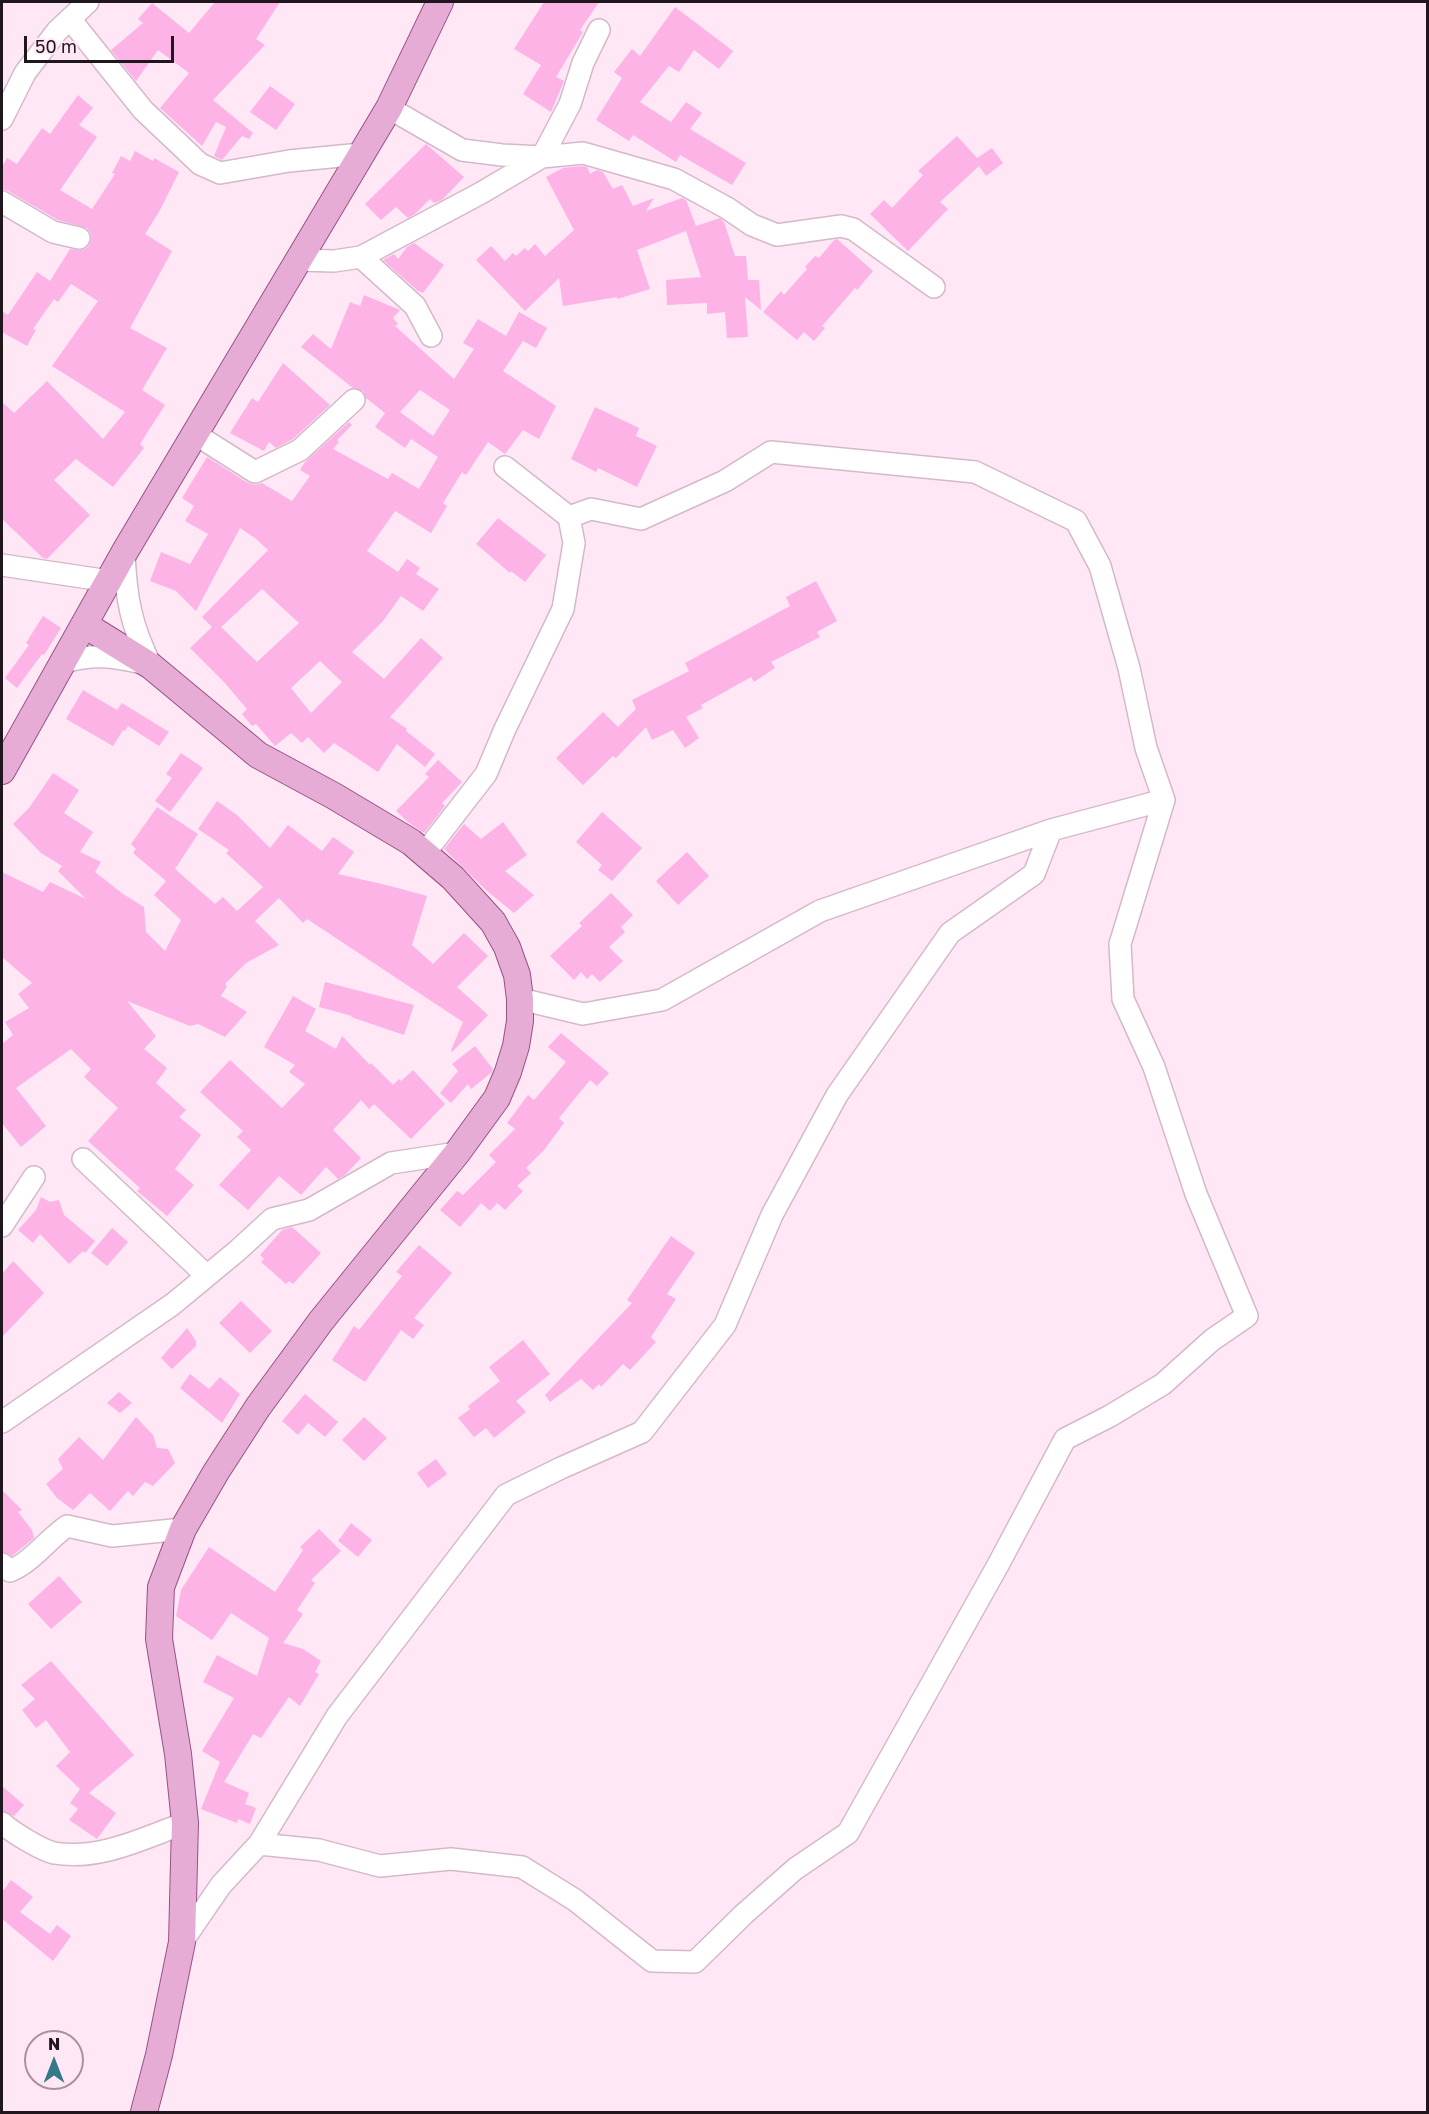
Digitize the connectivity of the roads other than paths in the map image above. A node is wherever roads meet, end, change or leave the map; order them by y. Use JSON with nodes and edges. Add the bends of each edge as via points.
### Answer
{"nodes":[{"id":1,"x":88,"y":2,"type":"edge"},
{"id":2,"x":440,"y":2,"type":"edge"},
{"id":3,"x":70,"y":19,"type":"junction"},
{"id":4,"x":599,"y":30,"type":"dead end"},
{"id":5,"x":389,"y":108,"type":"junction"},
{"id":6,"x":2,"y":119,"type":"edge"},
{"id":7,"x":361,"y":154,"type":"junction"},
{"id":8,"x":542,"y":157,"type":"junction"},
{"id":9,"x":2,"y":202,"type":"edge"},
{"id":10,"x":79,"y":238,"type":"dead end"},
{"id":11,"x":361,"y":257,"type":"junction"},
{"id":12,"x":299,"y":260,"type":"junction"},
{"id":13,"x":934,"y":287,"type":"dead end"},
{"id":14,"x":431,"y":336,"type":"dead end"},
{"id":15,"x":354,"y":400,"type":"dead end"},
{"id":16,"x":195,"y":434,"type":"junction"},
{"id":17,"x":505,"y":467,"type":"dead end"},
{"id":18,"x":569,"y":517,"type":"junction"},
{"id":19,"x":124,"y":554,"type":"junction"},
{"id":20,"x":2,"y":565,"type":"edge"},
{"id":21,"x":109,"y":581,"type":"junction"},
{"id":22,"x":85,"y":625,"type":"junction"},
{"id":23,"x":64,"y":662,"type":"junction"},
{"id":24,"x":151,"y":666,"type":"junction"},
{"id":25,"x":2,"y":771,"type":"edge"},
{"id":26,"x":1164,"y":800,"type":"junction"},
{"id":27,"x":1051,"y":830,"type":"junction"},
{"id":28,"x":424,"y":854,"type":"junction"},
{"id":29,"x":520,"y":999,"type":"junction"},
{"id":30,"x":457,"y":1153,"type":"junction"},
{"id":31,"x":83,"y":1159,"type":"dead end"},
{"id":32,"x":34,"y":1177,"type":"dead end"},
{"id":33,"x":2,"y":1226,"type":"edge"},
{"id":34,"x":207,"y":1276,"type":"junction"},
{"id":35,"x":2,"y":1422,"type":"edge"},
{"id":36,"x":183,"y":1529,"type":"junction"},
{"id":37,"x":2,"y":1564,"type":"edge"},
{"id":38,"x":2,"y":1823,"type":"edge"},
{"id":39,"x":185,"y":1823,"type":"junction"},
{"id":40,"x":259,"y":1844,"type":"junction"},
{"id":41,"x":182,"y":1942,"type":"junction"},
{"id":42,"x":144,"y":2112,"type":"edge"}],
"edges":[{"from":1,"to":3,"type":"street"},
{"from":2,"to":5,"type":"main road"},
{"from":3,"to":6,"type":"street","via":[[25,73]]},
{"from":3,"to":7,"type":"street","via":[[143,110],[200,164],[220,173]]},
{"from":4,"to":8,"type":"street","via":[[570,104]]},
{"from":5,"to":7,"type":"main road"},
{"from":5,"to":8,"type":"street","via":[[462,150]]},
{"from":7,"to":12,"type":"main road"},
{"from":8,"to":11,"type":"street"},
{"from":8,"to":13,"type":"street","via":[[583,153],[674,178],[752,225],[777,235],[841,226],[853,229]]},
{"from":9,"to":10,"type":"street","via":[[53,232]]},
{"from":11,"to":12,"type":"street"},
{"from":11,"to":14,"type":"street","via":[[415,306]]},
{"from":12,"to":16,"type":"main road"},
{"from":15,"to":16,"type":"street","via":[[300,450],[255,472]]},
{"from":16,"to":19,"type":"main road"},
{"from":17,"to":18,"type":"street"},
{"from":18,"to":26,"type":"street","via":[[591,509],[641,519],[725,481],[771,452],[975,472],[1076,520],[1100,566],[1129,668],[1146,748]]},
{"from":18,"to":28,"type":"street","via":[[574,543],[563,609],[486,774]]},
{"from":19,"to":21,"type":"main road"},
{"from":19,"to":24,"type":"street","via":[[128,604]]},
{"from":20,"to":21,"type":"street"},
{"from":21,"to":22,"type":"main road"},
{"from":22,"to":23,"type":"main road"},
{"from":22,"to":24,"type":"main road"},
{"from":23,"to":24,"type":"street","via":[[99,656]]},
{"from":23,"to":25,"type":"main road"},
{"from":24,"to":28,"type":"main road","via":[[258,755],[334,796],[411,842]]},
{"from":26,"to":27,"type":"street"},
{"from":26,"to":40,"type":"street","via":[[1120,944],[1123,999],[1154,1067],[1196,1194],[1247,1316],[1212,1340],[1163,1384],[1065,1439],[848,1833],[795,1869],[695,1962],[652,1961],[575,1900],[522,1867],[451,1859],[380,1866],[319,1850]]},
{"from":27,"to":29,"type":"street","via":[[820,911],[662,1000],[584,1014]]},
{"from":27,"to":40,"type":"street","via":[[1034,873],[950,933],[837,1095],[772,1215],[725,1325],[642,1432],[506,1495],[337,1716]]},
{"from":28,"to":29,"type":"main road","via":[[493,922],[507,946]]},
{"from":29,"to":30,"type":"main road","via":[[508,1072],[497,1098]]},
{"from":30,"to":34,"type":"street","via":[[391,1163],[309,1210],[272,1220]]},
{"from":30,"to":36,"type":"main road","via":[[321,1321],[258,1407]]},
{"from":31,"to":34,"type":"street"},
{"from":32,"to":33,"type":"street"},
{"from":34,"to":35,"type":"street","via":[[173,1304]]},
{"from":36,"to":37,"type":"street","via":[[112,1536],[67,1526],[21,1567],[10,1571]]},
{"from":36,"to":39,"type":"main road","via":[[160,1587],[159,1639]]},
{"from":38,"to":39,"type":"street","via":[[53,1853],[95,1854]]},
{"from":39,"to":41,"type":"main road"},
{"from":40,"to":41,"type":"street","via":[[221,1885]]},
{"from":41,"to":42,"type":"main road"}]}
